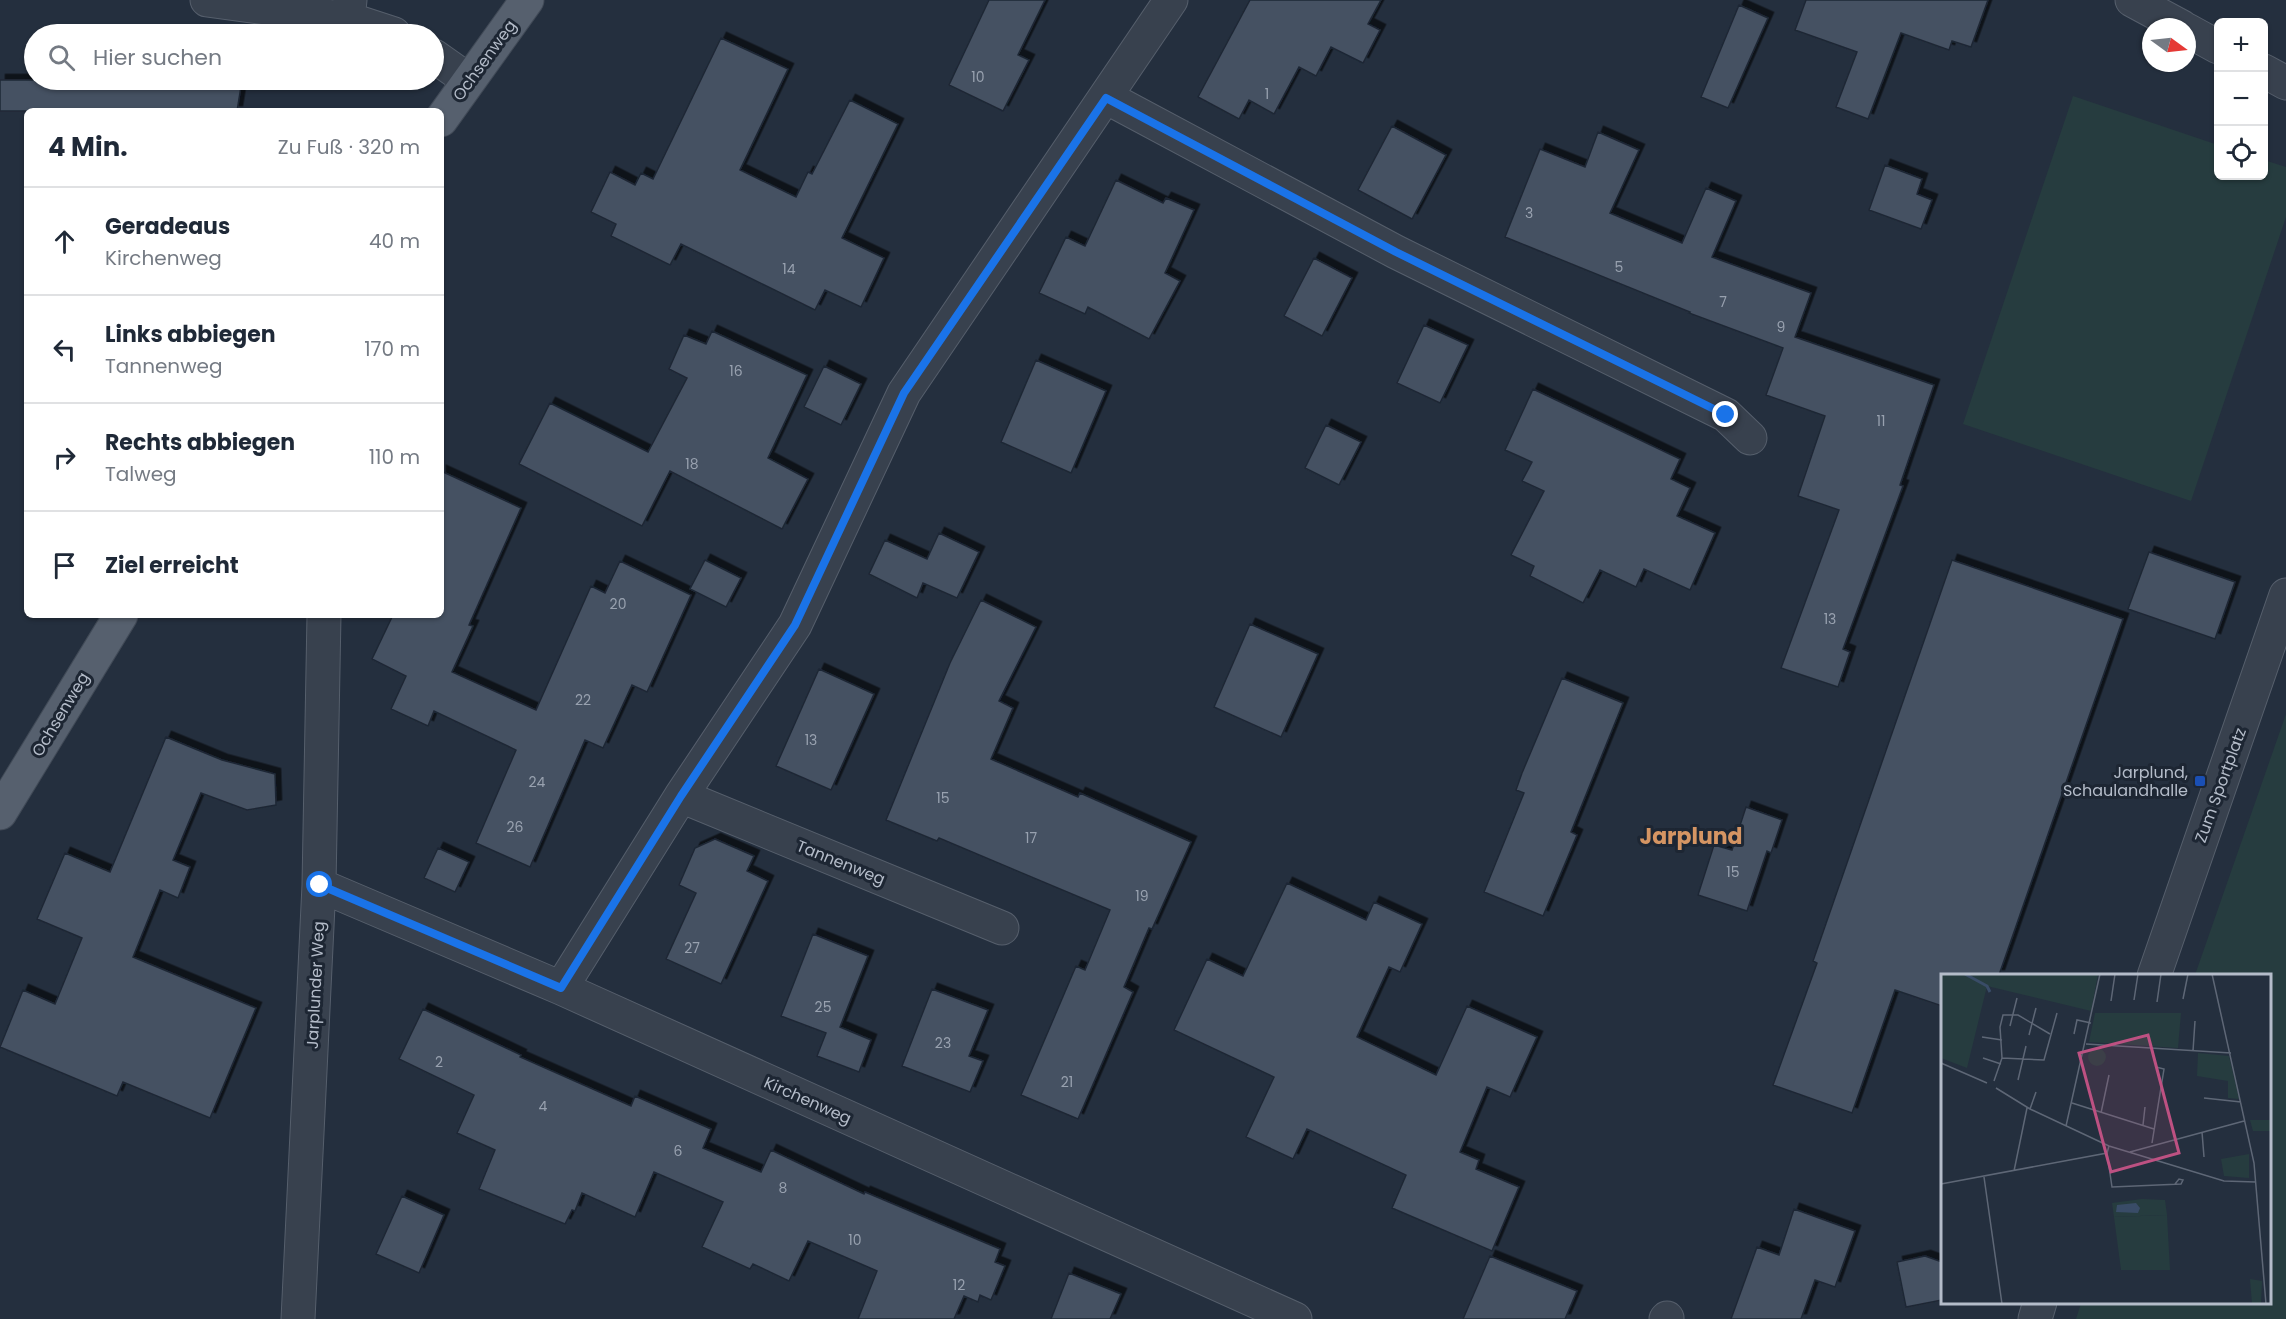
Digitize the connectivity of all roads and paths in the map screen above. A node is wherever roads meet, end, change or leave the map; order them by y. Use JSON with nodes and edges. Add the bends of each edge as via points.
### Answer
{"nodes":[{"id":1,"x":207,"y":0,"type":"edge"},
{"id":2,"x":527,"y":0,"type":"edge"},
{"id":3,"x":1171,"y":0,"type":"edge"},
{"id":4,"x":2132,"y":0,"type":"edge"},
{"id":5,"x":349,"y":10,"type":"edge"},
{"id":6,"x":2165,"y":18,"type":"edge"},
{"id":7,"x":375,"y":24,"type":"edge"},
{"id":8,"x":2196,"y":35,"type":"edge"},
{"id":9,"x":2214,"y":45,"type":"edge"},
{"id":10,"x":444,"y":63,"type":"edge"},
{"id":11,"x":2266,"y":72,"type":"edge"},
{"id":12,"x":468,"y":80,"type":"junction"},
{"id":13,"x":2286,"y":83,"type":"edge"},
{"id":14,"x":1106,"y":98,"type":"junction"},
{"id":15,"x":444,"y":116,"type":"edge"},
{"id":16,"x":1750,"y":438,"type":"dead end"},
{"id":17,"x":2286,"y":595,"type":"edge"},
{"id":18,"x":119,"y":618,"type":"edge"},
{"id":19,"x":324,"y":618,"type":"edge"},
{"id":20,"x":681,"y":796,"type":"junction"},
{"id":21,"x":0,"y":813,"type":"edge"},
{"id":22,"x":320,"y":885,"type":"junction"},
{"id":23,"x":1002,"y":928,"type":"dead end"},
{"id":24,"x":2154,"y":974,"type":"edge"},
{"id":25,"x":561,"y":988,"type":"junction"},
{"id":26,"x":2039,"y":1304,"type":"edge"},
{"id":27,"x":298,"y":1319,"type":"edge"},
{"id":28,"x":1295,"y":1319,"type":"edge"},
{"id":29,"x":2035,"y":1319,"type":"edge"}],
"edges":[{"from":1,"to":5,"type":"street"},
{"from":2,"to":12,"type":"main road","name":"Ochsenweg"},
{"from":3,"to":14,"type":"street"},
{"from":4,"to":6,"type":"street"},
{"from":5,"to":7,"type":"street"},
{"from":8,"to":9,"type":"street"},
{"from":10,"to":12,"type":"street"},
{"from":11,"to":13,"type":"street"},
{"from":12,"to":15,"type":"main road","name":"Ochsenweg"},
{"from":14,"to":16,"type":"street","via":[[1396,252],[1726,415]]},
{"from":14,"to":20,"type":"street","via":[[904,393],[795,625]]},
{"from":17,"to":24,"type":"street","name":"Zum Sportplatz"},
{"from":18,"to":21,"type":"main road","name":"Ochsenweg"},
{"from":19,"to":22,"type":"street","name":"Jarplunder Weg"},
{"from":20,"to":23,"type":"street","name":"Tannenweg"},
{"from":20,"to":25,"type":"street"},
{"from":22,"to":25,"type":"street","name":"Kirchenweg"},
{"from":22,"to":27,"type":"street","name":"Jarplunder Weg"},
{"from":25,"to":28,"type":"street","name":"Kirchenweg"},
{"from":26,"to":29,"type":"street"}]}
